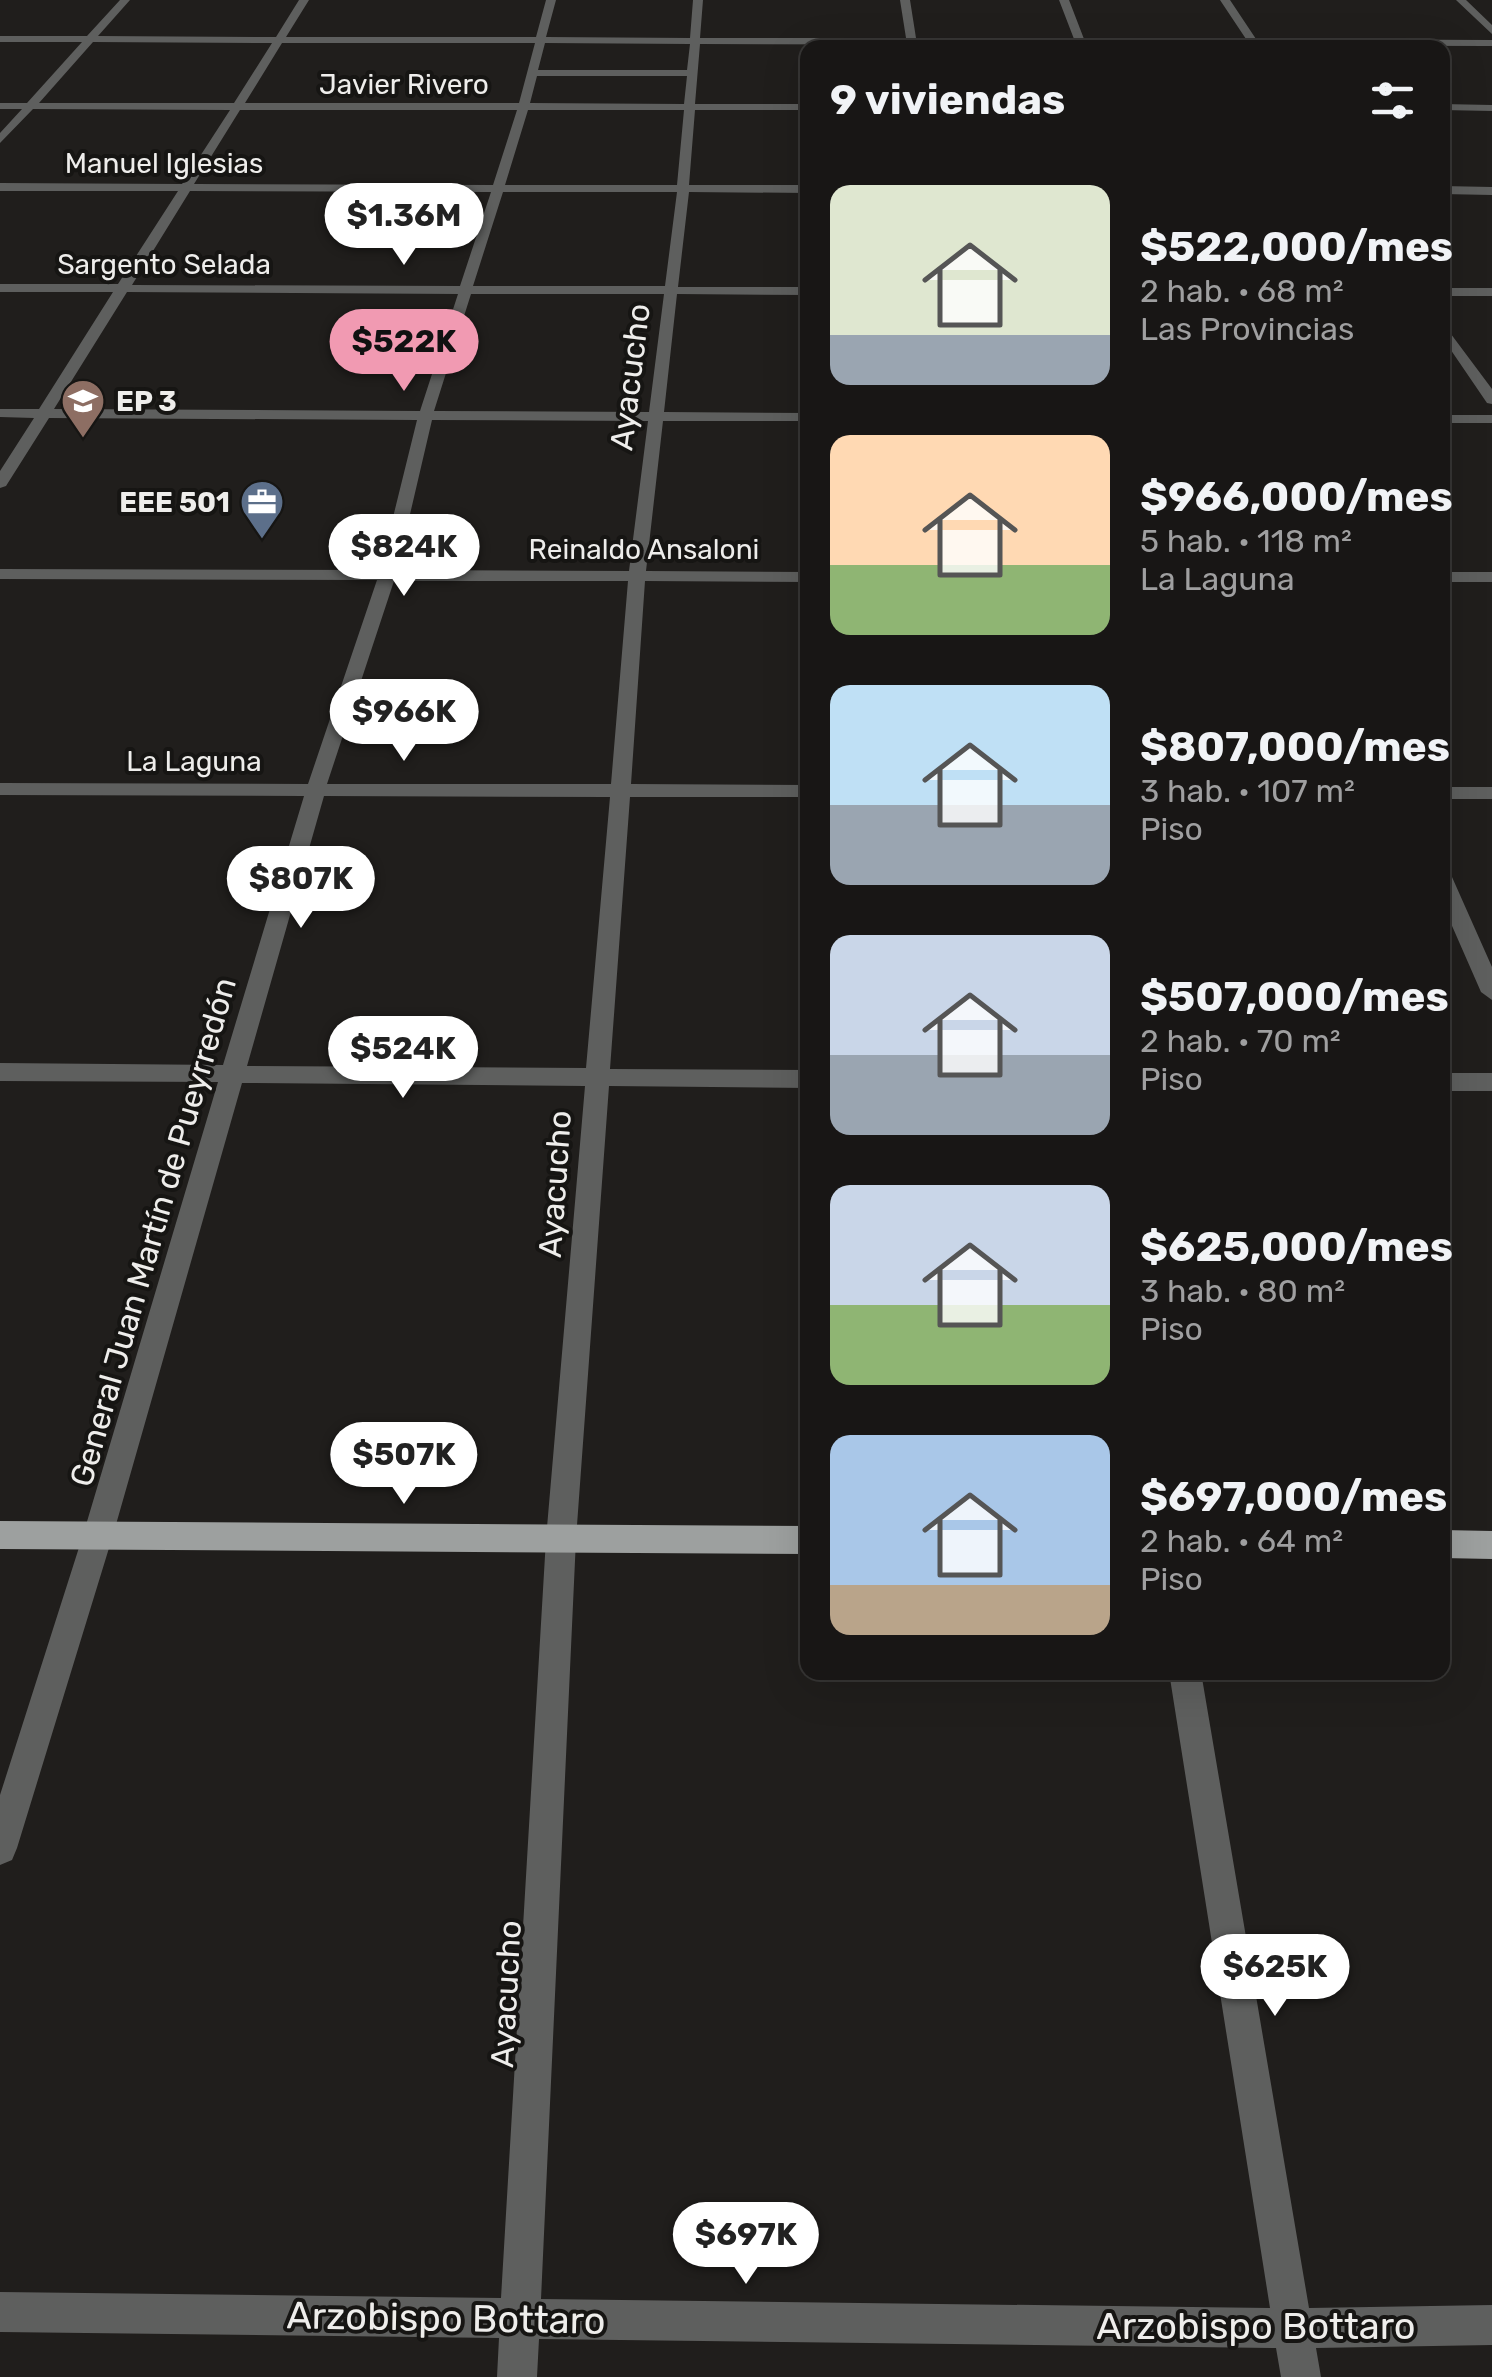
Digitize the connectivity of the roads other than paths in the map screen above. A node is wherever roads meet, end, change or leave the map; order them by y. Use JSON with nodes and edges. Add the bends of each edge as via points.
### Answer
{"nodes":[{"id":1,"x":125,"y":0,"type":"edge"},
{"id":2,"x":304,"y":0,"type":"edge"},
{"id":3,"x":550,"y":0,"type":"edge"},
{"id":4,"x":698,"y":0,"type":"edge"},
{"id":5,"x":905,"y":0,"type":"edge"},
{"id":6,"x":1064,"y":0,"type":"edge"},
{"id":7,"x":1225,"y":0,"type":"edge"},
{"id":8,"x":1462,"y":0,"type":"edge"},
{"id":9,"x":1492,"y":31,"type":"edge"},
{"id":10,"x":0,"y":39,"type":"edge"},
{"id":11,"x":90,"y":39,"type":"junction"},
{"id":12,"x":540,"y":39,"type":"junction"},
{"id":13,"x":279,"y":40,"type":"junction"},
{"id":14,"x":911,"y":40,"type":"edge"},
{"id":15,"x":1080,"y":40,"type":"edge"},
{"id":16,"x":1252,"y":40,"type":"edge"},
{"id":17,"x":695,"y":41,"type":"junction"},
{"id":18,"x":800,"y":42,"type":"edge"},
{"id":19,"x":1450,"y":43,"type":"edge"},
{"id":20,"x":1492,"y":43,"type":"edge"},
{"id":21,"x":532,"y":73,"type":"junction"},
{"id":22,"x":692,"y":73,"type":"junction"},
{"id":23,"x":0,"y":106,"type":"edge"},
{"id":24,"x":31,"y":106,"type":"junction"},
{"id":25,"x":238,"y":106,"type":"junction"},
{"id":26,"x":524,"y":106,"type":"junction"},
{"id":27,"x":690,"y":106,"type":"junction"},
{"id":28,"x":800,"y":107,"type":"edge"},
{"id":29,"x":1450,"y":107,"type":"edge"},
{"id":30,"x":1492,"y":108,"type":"edge"},
{"id":31,"x":0,"y":140,"type":"edge"},
{"id":32,"x":0,"y":188,"type":"edge"},
{"id":33,"x":186,"y":188,"type":"junction"},
{"id":34,"x":498,"y":188,"type":"junction"},
{"id":35,"x":683,"y":189,"type":"junction"},
{"id":36,"x":800,"y":189,"type":"edge"},
{"id":37,"x":1450,"y":190,"type":"edge"},
{"id":38,"x":1492,"y":190,"type":"edge"},
{"id":39,"x":0,"y":288,"type":"edge"},
{"id":40,"x":121,"y":288,"type":"junction"},
{"id":41,"x":468,"y":290,"type":"junction"},
{"id":42,"x":672,"y":291,"type":"junction"},
{"id":43,"x":800,"y":291,"type":"edge"},
{"id":44,"x":1450,"y":292,"type":"edge"},
{"id":45,"x":1492,"y":292,"type":"edge"},
{"id":46,"x":1450,"y":338,"type":"edge"},
{"id":47,"x":1492,"y":400,"type":"edge"},
{"id":48,"x":0,"y":413,"type":"edge"},
{"id":49,"x":44,"y":413,"type":"junction"},
{"id":50,"x":659,"y":416,"type":"junction"},
{"id":51,"x":426,"y":417,"type":"junction"},
{"id":52,"x":800,"y":417,"type":"edge"},
{"id":53,"x":1492,"y":418,"type":"edge"},
{"id":54,"x":1450,"y":419,"type":"edge"},
{"id":55,"x":0,"y":483,"type":"edge"},
{"id":56,"x":0,"y":574,"type":"edge"},
{"id":57,"x":387,"y":575,"type":"junction"},
{"id":58,"x":800,"y":577,"type":"edge"},
{"id":59,"x":1450,"y":577,"type":"edge"},
{"id":60,"x":1492,"y":577,"type":"edge"},
{"id":61,"x":638,"y":578,"type":"junction"},
{"id":62,"x":316,"y":788,"type":"junction"},
{"id":63,"x":0,"y":789,"type":"edge"},
{"id":64,"x":621,"y":790,"type":"junction"},
{"id":65,"x":800,"y":791,"type":"edge"},
{"id":66,"x":1450,"y":793,"type":"edge"},
{"id":67,"x":1492,"y":794,"type":"edge"},
{"id":68,"x":1450,"y":895,"type":"edge"},
{"id":69,"x":1492,"y":992,"type":"edge"},
{"id":70,"x":0,"y":1072,"type":"edge"},
{"id":71,"x":234,"y":1073,"type":"junction"},
{"id":72,"x":596,"y":1075,"type":"junction"},
{"id":73,"x":800,"y":1079,"type":"edge"},
{"id":74,"x":1450,"y":1082,"type":"edge"},
{"id":75,"x":1492,"y":1082,"type":"edge"},
{"id":76,"x":98,"y":1534,"type":"junction"},
{"id":77,"x":0,"y":1535,"type":"edge"},
{"id":78,"x":561,"y":1538,"type":"junction"},
{"id":79,"x":800,"y":1540,"type":"edge"},
{"id":80,"x":1450,"y":1544,"type":"edge"},
{"id":81,"x":1492,"y":1544,"type":"edge"},
{"id":82,"x":1185,"y":1680,"type":"edge"},
{"id":83,"x":0,"y":1848,"type":"edge"},
{"id":84,"x":0,"y":2312,"type":"edge"},
{"id":85,"x":522,"y":2320,"type":"junction"},
{"id":86,"x":1492,"y":2325,"type":"edge"},
{"id":87,"x":1292,"y":2328,"type":"junction"},
{"id":88,"x":517,"y":2377,"type":"edge"},
{"id":89,"x":1300,"y":2377,"type":"edge"}],
"edges":[{"from":1,"to":11,"type":"street"},
{"from":2,"to":13,"type":"street"},
{"from":3,"to":12,"type":"street","name":"General Juan Martín de Pueyrredón"},
{"from":4,"to":17,"type":"street","name":"Ayacucho"},
{"from":5,"to":14,"type":"street"},
{"from":6,"to":15,"type":"street"},
{"from":7,"to":16,"type":"street"},
{"from":8,"to":9,"type":"street"},
{"from":10,"to":11,"type":"street"},
{"from":11,"to":13,"type":"street"},
{"from":11,"to":24,"type":"street"},
{"from":12,"to":13,"type":"street"},
{"from":12,"to":17,"type":"street"},
{"from":12,"to":21,"type":"street","name":"General Juan Martín de Pueyrredón"},
{"from":13,"to":25,"type":"street"},
{"from":17,"to":18,"type":"street"},
{"from":17,"to":22,"type":"street","name":"Ayacucho"},
{"from":19,"to":20,"type":"street"},
{"from":21,"to":22,"type":"street"},
{"from":21,"to":26,"type":"street","name":"General Juan Martín de Pueyrredón"},
{"from":22,"to":27,"type":"street","name":"Ayacucho"},
{"from":23,"to":24,"type":"street","name":"Javier Rivero"},
{"from":24,"to":25,"type":"street","name":"Javier Rivero"},
{"from":24,"to":31,"type":"street"},
{"from":25,"to":26,"type":"street","name":"Javier Rivero"},
{"from":25,"to":33,"type":"street"},
{"from":26,"to":27,"type":"street","name":"Javier Rivero"},
{"from":26,"to":34,"type":"street","name":"General Juan Martín de Pueyrredón"},
{"from":27,"to":28,"type":"street","name":"Javier Rivero"},
{"from":27,"to":35,"type":"street","name":"Ayacucho"},
{"from":29,"to":30,"type":"street"},
{"from":32,"to":33,"type":"street","name":"Manuel Iglesias"},
{"from":33,"to":34,"type":"street","name":"Manuel Iglesias"},
{"from":33,"to":40,"type":"street"},
{"from":34,"to":35,"type":"street","name":"Manuel Iglesias"},
{"from":34,"to":41,"type":"street","name":"General Juan Martín de Pueyrredón"},
{"from":35,"to":36,"type":"street","name":"Manuel Iglesias"},
{"from":35,"to":42,"type":"street","name":"Ayacucho"},
{"from":37,"to":38,"type":"street"},
{"from":39,"to":40,"type":"street","name":"Sargento Selada"},
{"from":40,"to":41,"type":"street","name":"Sargento Selada"},
{"from":40,"to":49,"type":"street"},
{"from":41,"to":42,"type":"street","name":"Sargento Selada"},
{"from":41,"to":51,"type":"street","name":"General Juan Martín de Pueyrredón"},
{"from":42,"to":43,"type":"street","name":"Sargento Selada"},
{"from":42,"to":50,"type":"street","name":"Ayacucho"},
{"from":44,"to":45,"type":"street"},
{"from":46,"to":47,"type":"street"},
{"from":48,"to":49,"type":"street"},
{"from":49,"to":51,"type":"street"},
{"from":49,"to":55,"type":"street"},
{"from":50,"to":51,"type":"street"},
{"from":50,"to":52,"type":"street"},
{"from":50,"to":61,"type":"street","name":"Ayacucho"},
{"from":51,"to":57,"type":"street","name":"General Juan Martín de Pueyrredón"},
{"from":53,"to":54,"type":"street"},
{"from":56,"to":57,"type":"street","name":"Reinaldo Ansaloni"},
{"from":57,"to":61,"type":"street","name":"Reinaldo Ansaloni"},
{"from":57,"to":62,"type":"street","name":"General Juan Martín de Pueyrredón"},
{"from":58,"to":61,"type":"street","name":"Reinaldo Ansaloni"},
{"from":59,"to":60,"type":"street"},
{"from":61,"to":64,"type":"street","name":"Ayacucho"},
{"from":62,"to":63,"type":"street","name":"La Laguna"},
{"from":62,"to":64,"type":"street","name":"La Laguna"},
{"from":62,"to":71,"type":"street","name":"General Juan Martín de Pueyrredón"},
{"from":64,"to":65,"type":"street","name":"La Laguna"},
{"from":64,"to":72,"type":"street","name":"Ayacucho"},
{"from":66,"to":67,"type":"street"},
{"from":68,"to":69,"type":"street"},
{"from":70,"to":71,"type":"street"},
{"from":71,"to":72,"type":"street"},
{"from":71,"to":76,"type":"street","name":"General Juan Martín de Pueyrredón"},
{"from":72,"to":73,"type":"street"},
{"from":72,"to":78,"type":"street","name":"Ayacucho"},
{"from":74,"to":75,"type":"street"},
{"from":76,"to":77,"type":"main road"},
{"from":76,"to":78,"type":"main road"},
{"from":76,"to":83,"type":"street","name":"General Juan Martín de Pueyrredón"},
{"from":78,"to":79,"type":"main road"},
{"from":78,"to":85,"type":"street","name":"Ayacucho"},
{"from":80,"to":81,"type":"main road"},
{"from":82,"to":87,"type":"street"},
{"from":84,"to":85,"type":"street","name":"Arzobispo Bottaro"},
{"from":85,"to":87,"type":"street","name":"Arzobispo Bottaro"},
{"from":85,"to":88,"type":"street","name":"Ayacucho"},
{"from":86,"to":87,"type":"street","name":"Arzobispo Bottaro"},
{"from":87,"to":89,"type":"street"}]}
